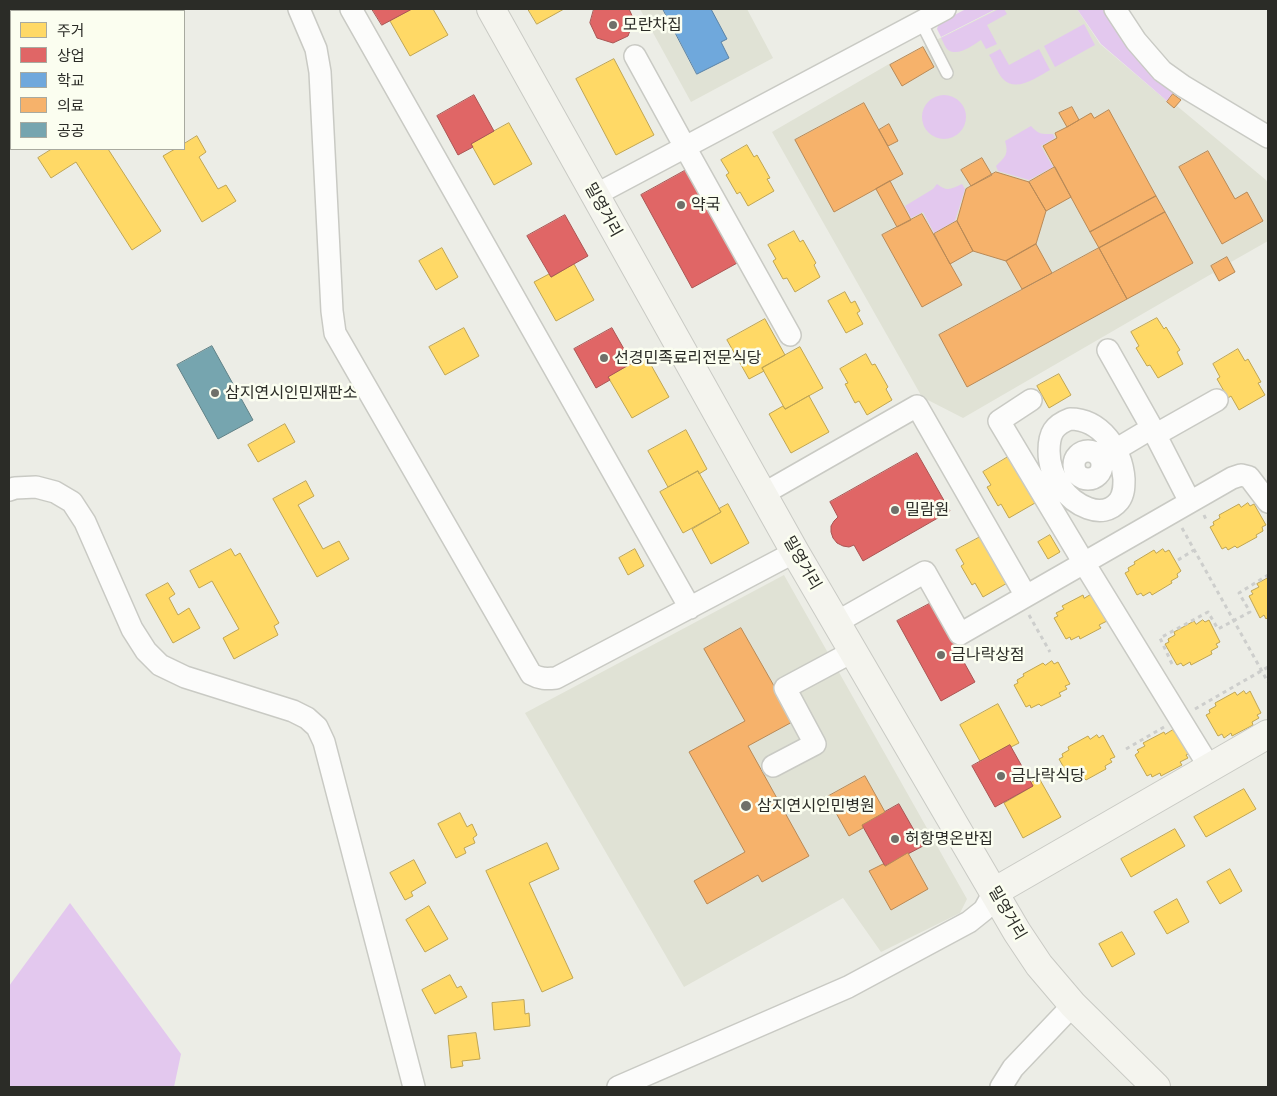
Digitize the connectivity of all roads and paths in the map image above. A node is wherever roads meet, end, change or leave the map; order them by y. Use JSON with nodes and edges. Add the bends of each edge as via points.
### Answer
{"nodes":[{"id":1,"x":299,"y":9,"type":"edge"},
{"id":2,"x":351,"y":9,"type":"edge"},
{"id":3,"x":490,"y":9,"type":"edge"},
{"id":4,"x":945,"y":9,"type":"edge"},
{"id":5,"x":1115,"y":9,"type":"edge"},
{"id":6,"x":917,"y":15,"type":"edge"},
{"id":7,"x":635,"y":56,"type":"dead end"},
{"id":8,"x":946,"y":73,"type":"dead end"},
{"id":9,"x":1268,"y":137,"type":"edge"},
{"id":10,"x":685,"y":147,"type":"junction"},
{"id":11,"x":595,"y":196,"type":"junction"},
{"id":12,"x":790,"y":335,"type":"dead end"},
{"id":13,"x":1108,"y":350,"type":"dead end"},
{"id":14,"x":1031,"y":400,"type":"dead end"},
{"id":15,"x":1217,"y":400,"type":"dead end"},
{"id":16,"x":1154,"y":432,"type":"junction"},
{"id":17,"x":1108,"y":454,"type":"junction"},
{"id":18,"x":1058,"y":483,"type":"junction"},
{"id":19,"x":9,"y":490,"type":"edge"},
{"id":20,"x":763,"y":494,"type":"junction"},
{"id":21,"x":1268,"y":502,"type":"edge"},
{"id":22,"x":1182,"y":507,"type":"junction"},
{"id":23,"x":1194,"y":550,"type":"junction"},
{"id":24,"x":795,"y":552,"type":"junction"},
{"id":25,"x":1178,"y":560,"type":"dead end"},
{"id":26,"x":1084,"y":563,"type":"junction"},
{"id":27,"x":1268,"y":575,"type":"edge"},
{"id":28,"x":1023,"y":598,"type":"junction"},
{"id":29,"x":690,"y":608,"type":"junction"},
{"id":30,"x":1234,"y":621,"type":"junction"},
{"id":31,"x":837,"y":622,"type":"junction"},
{"id":32,"x":854,"y":652,"type":"junction"},
{"id":33,"x":1050,"y":652,"type":"dead end"},
{"id":34,"x":1172,"y":664,"type":"dead end"},
{"id":35,"x":1268,"y":682,"type":"edge"},
{"id":36,"x":1268,"y":734,"type":"edge"},
{"id":37,"x":773,"y":766,"type":"dead end"},
{"id":38,"x":1210,"y":768,"type":"junction"},
{"id":39,"x":994,"y":892,"type":"junction"},
{"id":40,"x":1073,"y":1005,"type":"junction"},
{"id":41,"x":414,"y":1087,"type":"edge"},
{"id":42,"x":618,"y":1087,"type":"edge"},
{"id":43,"x":1002,"y":1087,"type":"edge"},
{"id":44,"x":1156,"y":1087,"type":"edge"}],
"edges":[{"from":1,"to":29,"type":"street","via":[[316,49],[320,72],[335,334],[531,674],[546,679],[556,678]]},
{"from":2,"to":29,"type":"street"},
{"from":3,"to":11,"type":"main road","name":"밀영거리"},
{"from":4,"to":6,"type":"street"},
{"from":5,"to":9,"type":"street","via":[[1136,41],[1162,71]]},
{"from":6,"to":8,"type":"lane"},
{"from":6,"to":10,"type":"street"},
{"from":7,"to":10,"type":"street"},
{"from":10,"to":11,"type":"street"},
{"from":10,"to":12,"type":"street"},
{"from":11,"to":20,"type":"main road","name":"밀영거리"},
{"from":13,"to":16,"type":"street"},
{"from":14,"to":18,"type":"street","via":[[999,421]]},
{"from":15,"to":16,"type":"street"},
{"from":16,"to":17,"type":"street"},
{"from":16,"to":22,"type":"street"},
{"from":17,"to":18,"type":"street","via":[[1090,451],[1078,454],[1073,466]]},
{"from":17,"to":18,"type":"street","via":[[1121,462],[1124,485],[1123,494],[1111,507],[1094,511],[1085,507]]},
{"from":17,"to":18,"type":"street","via":[[1106,436],[1088,422],[1070,419],[1062,422],[1050,436],[1049,444],[1051,468]]},
{"from":18,"to":26,"type":"street"},
{"from":19,"to":41,"type":"street","via":[[36,487],[55,492],[72,502],[86,522],[132,628],[146,651],[160,665],[185,677],[293,710],[318,727]]},
{"from":20,"to":24,"type":"main road","name":"밀영거리"},
{"from":20,"to":28,"type":"street","via":[[917,406]]},
{"from":21,"to":22,"type":"street","via":[[1249,477],[1241,475]]},
{"from":22,"to":23,"type":"path"},
{"from":22,"to":26,"type":"street"},
{"from":23,"to":25,"type":"path"},
{"from":23,"to":30,"type":"path"},
{"from":24,"to":29,"type":"street"},
{"from":24,"to":31,"type":"main road","name":"밀영거리"},
{"from":26,"to":28,"type":"street"},
{"from":26,"to":38,"type":"street"},
{"from":27,"to":30,"type":"path","via":[[1239,593],[1250,612]]},
{"from":28,"to":31,"type":"street","via":[[960,634],[925,572]]},
{"from":28,"to":33,"type":"path"},
{"from":30,"to":34,"type":"path","via":[[1218,629],[1208,612],[1160,638]]},
{"from":30,"to":35,"type":"path"},
{"from":31,"to":32,"type":"main road","name":"밀영거리"},
{"from":32,"to":37,"type":"street","via":[[785,688],[815,744]]},
{"from":32,"to":39,"type":"main road","name":"밀영거리"},
{"from":36,"to":38,"type":"main road"},
{"from":38,"to":39,"type":"main road"},
{"from":39,"to":40,"type":"main road","name":"밀영거리","via":[[1038,965]]},
{"from":39,"to":42,"type":"street","via":[[984,910],[969,922],[848,987]]},
{"from":40,"to":43,"type":"street","via":[[1013,1068]]},
{"from":40,"to":44,"type":"main road","name":"밀영거리"}]}
